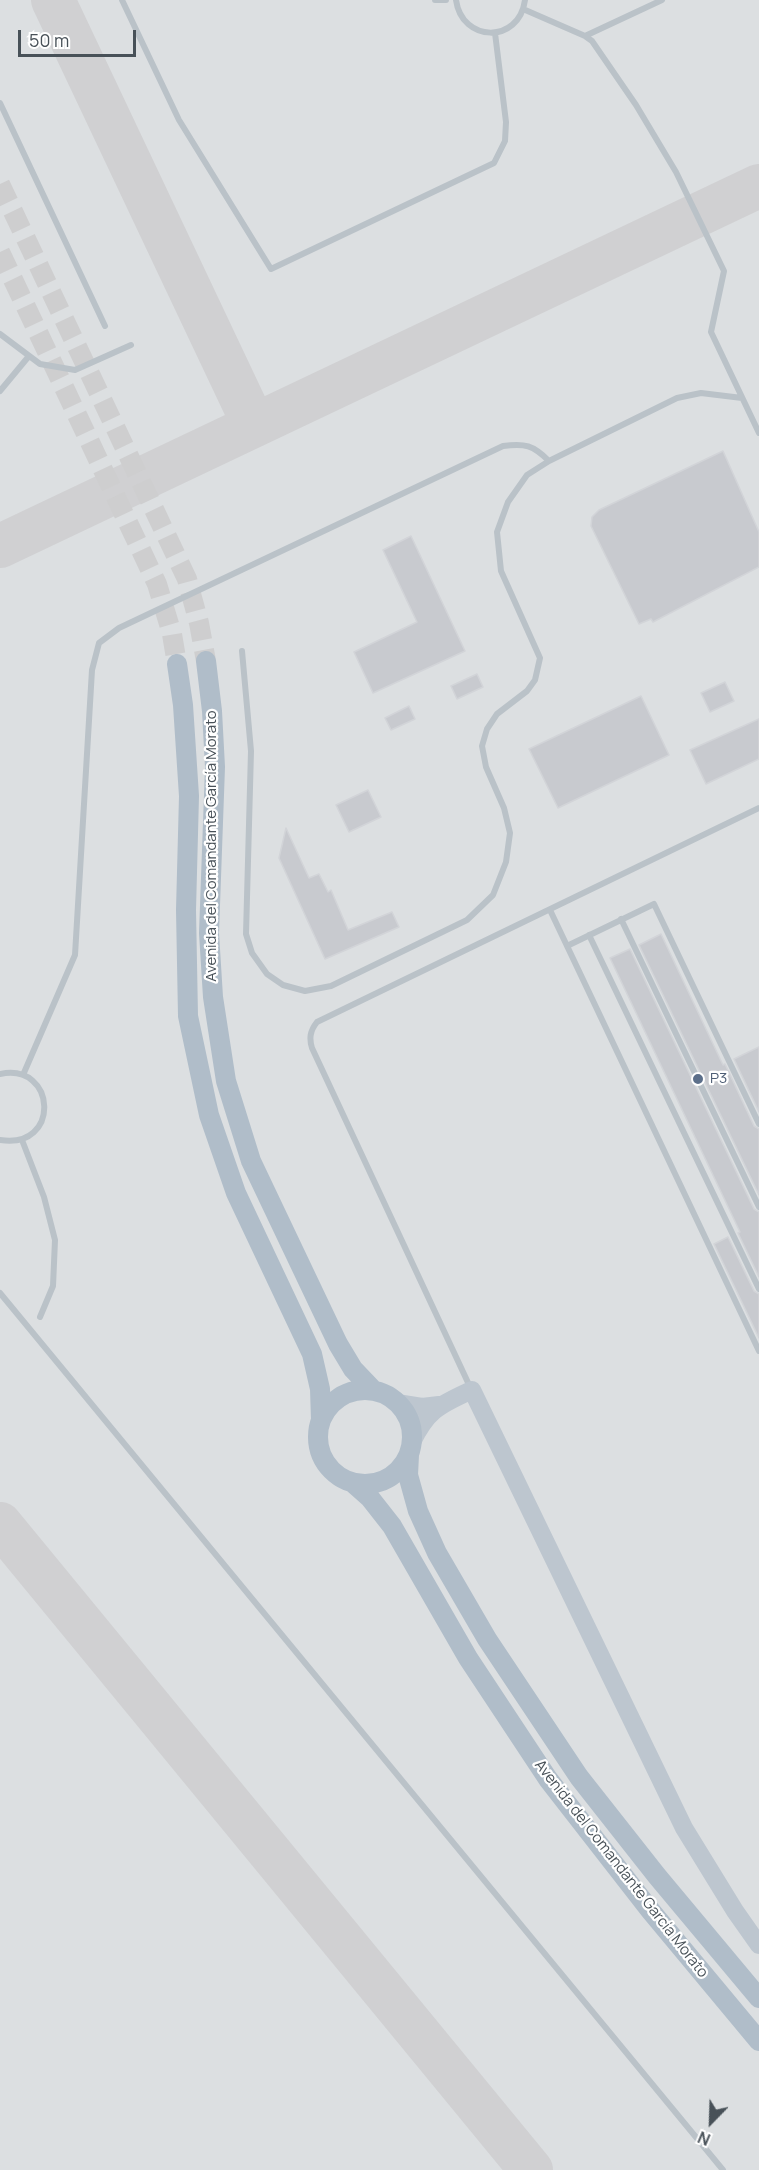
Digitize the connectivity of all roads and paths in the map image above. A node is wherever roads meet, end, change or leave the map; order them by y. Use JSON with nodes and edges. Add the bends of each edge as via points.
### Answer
{"nodes":[{"id":1,"x":122,"y":0,"type":"edge"},
{"id":2,"x":435,"y":0,"type":"edge"},
{"id":3,"x":446,"y":0,"type":"edge"},
{"id":4,"x":456,"y":0,"type":"edge"},
{"id":5,"x":525,"y":0,"type":"edge"},
{"id":6,"x":662,"y":0,"type":"edge"},
{"id":7,"x":523,"y":9,"type":"junction"},
{"id":8,"x":495,"y":33,"type":"junction"},
{"id":9,"x":585,"y":36,"type":"junction"},
{"id":10,"x":0,"y":103,"type":"edge"},
{"id":11,"x":105,"y":326,"type":"dead end"},
{"id":12,"x":0,"y":334,"type":"edge"},
{"id":13,"x":131,"y":345,"type":"dead end"},
{"id":14,"x":29,"y":356,"type":"junction"},
{"id":15,"x":0,"y":390,"type":"edge"},
{"id":16,"x":742,"y":398,"type":"junction"},
{"id":17,"x":759,"y":433,"type":"edge"},
{"id":18,"x":549,"y":461,"type":"junction"},
{"id":19,"x":242,"y":651,"type":"dead end"},
{"id":20,"x":206,"y":661,"type":"tunnel mouth"},
{"id":21,"x":177,"y":664,"type":"tunnel mouth"},
{"id":22,"x":759,"y":808,"type":"edge"},
{"id":23,"x":550,"y":910,"type":"junction"},
{"id":24,"x":621,"y":920,"type":"junction"},
{"id":25,"x":589,"y":935,"type":"junction"},
{"id":26,"x":567,"y":946,"type":"junction"},
{"id":27,"x":0,"y":1074,"type":"edge"},
{"id":28,"x":23,"y":1075,"type":"junction"},
{"id":29,"x":759,"y":1124,"type":"edge"},
{"id":30,"x":0,"y":1140,"type":"edge"},
{"id":31,"x":22,"y":1140,"type":"junction"},
{"id":32,"x":759,"y":1207,"type":"edge"},
{"id":33,"x":759,"y":1289,"type":"edge"},
{"id":34,"x":0,"y":1293,"type":"edge"},
{"id":35,"x":40,"y":1317,"type":"dead end"},
{"id":36,"x":759,"y":1351,"type":"edge"},
{"id":37,"x":472,"y":1390,"type":"junction"},
{"id":38,"x":374,"y":1391,"type":"junction"},
{"id":39,"x":397,"y":1403,"type":"junction"},
{"id":40,"x":439,"y":1405,"type":"junction"},
{"id":41,"x":321,"y":1420,"type":"junction"},
{"id":42,"x":410,"y":1448,"type":"junction"},
{"id":43,"x":352,"y":1482,"type":"junction"},
{"id":44,"x":759,"y":1945,"type":"edge"},
{"id":45,"x":759,"y":1998,"type":"edge"},
{"id":46,"x":759,"y":2041,"type":"edge"},
{"id":47,"x":723,"y":2170,"type":"edge"}],
"edges":[{"from":1,"to":8,"type":"lane","via":[[179,120],[271,269],[494,163],[505,141],[506,122]]},
{"from":2,"to":3,"type":"lane"},
{"from":4,"to":8,"type":"lane","via":[[461,17],[468,24],[476,30]]},
{"from":5,"to":7,"type":"lane"},
{"from":6,"to":9,"type":"lane"},
{"from":7,"to":8,"type":"lane","via":[[512,25]]},
{"from":7,"to":9,"type":"lane"},
{"from":9,"to":16,"type":"lane","via":[[636,105],[670,162],[724,272],[711,332]]},
{"from":10,"to":11,"type":"lane"},
{"from":12,"to":14,"type":"lane"},
{"from":13,"to":14,"type":"lane","via":[[75,370],[40,364]]},
{"from":14,"to":15,"type":"lane"},
{"from":16,"to":17,"type":"lane"},
{"from":16,"to":18,"type":"lane","via":[[701,393],[677,398]]},
{"from":18,"to":19,"type":"lane","via":[[527,475],[508,502],[497,532],[501,571],[540,658],[535,680],[497,714],[482,746],[510,833],[506,862],[493,895],[467,920],[331,986],[305,991],[283,985],[267,974],[252,953],[246,934],[251,751]]},
{"from":18,"to":28,"type":"lane","via":[[522,444],[503,446],[119,628],[99,644],[92,670],[75,955]]},
{"from":20,"to":38,"type":"main road","name":"Avenida del Comandante García Morato","via":[[215,767],[209,933],[213,998],[226,1081],[251,1161],[338,1344]]},
{"from":21,"to":41,"type":"main road","name":"Avenida del Comandante García Morato","via":[[189,796],[188,1016],[209,1115],[236,1193],[312,1354],[320,1389]]},
{"from":22,"to":23,"type":"lane"},
{"from":23,"to":26,"type":"lane"},
{"from":23,"to":37,"type":"lane","via":[[317,1022],[309,1038],[340,1113]]},
{"from":24,"to":25,"type":"lane"},
{"from":24,"to":29,"type":"lane","via":[[654,904]]},
{"from":24,"to":32,"type":"lane"},
{"from":25,"to":26,"type":"lane"},
{"from":25,"to":33,"type":"lane"},
{"from":26,"to":36,"type":"lane"},
{"from":27,"to":28,"type":"lane"},
{"from":28,"to":31,"type":"lane","via":[[41,1090],[45,1114],[33,1134]]},
{"from":30,"to":31,"type":"lane"},
{"from":31,"to":35,"type":"lane","via":[[44,1197],[55,1240],[53,1286]]},
{"from":34,"to":47,"type":"lane"},
{"from":37,"to":40,"type":"street"},
{"from":37,"to":44,"type":"street","via":[[684,1828]]},
{"from":38,"to":39,"type":"main road"},
{"from":38,"to":41,"type":"main road","via":[[342,1396]]},
{"from":39,"to":40,"type":"street"},
{"from":39,"to":42,"type":"main road","via":[[411,1427]]},
{"from":40,"to":42,"type":"street","via":[[421,1424]]},
{"from":41,"to":43,"type":"main road","via":[[320,1451],[338,1476]]},
{"from":42,"to":43,"type":"main road","via":[[402,1466],[392,1476],[380,1482]]},
{"from":42,"to":45,"type":"main road","name":"Avenida del Comandante García Morato","via":[[408,1476],[418,1511],[437,1553],[487,1638],[579,1777]]},
{"from":43,"to":46,"type":"main road","name":"Avenida del Comandante García Morato","via":[[392,1526],[468,1658],[548,1779]]}]}
